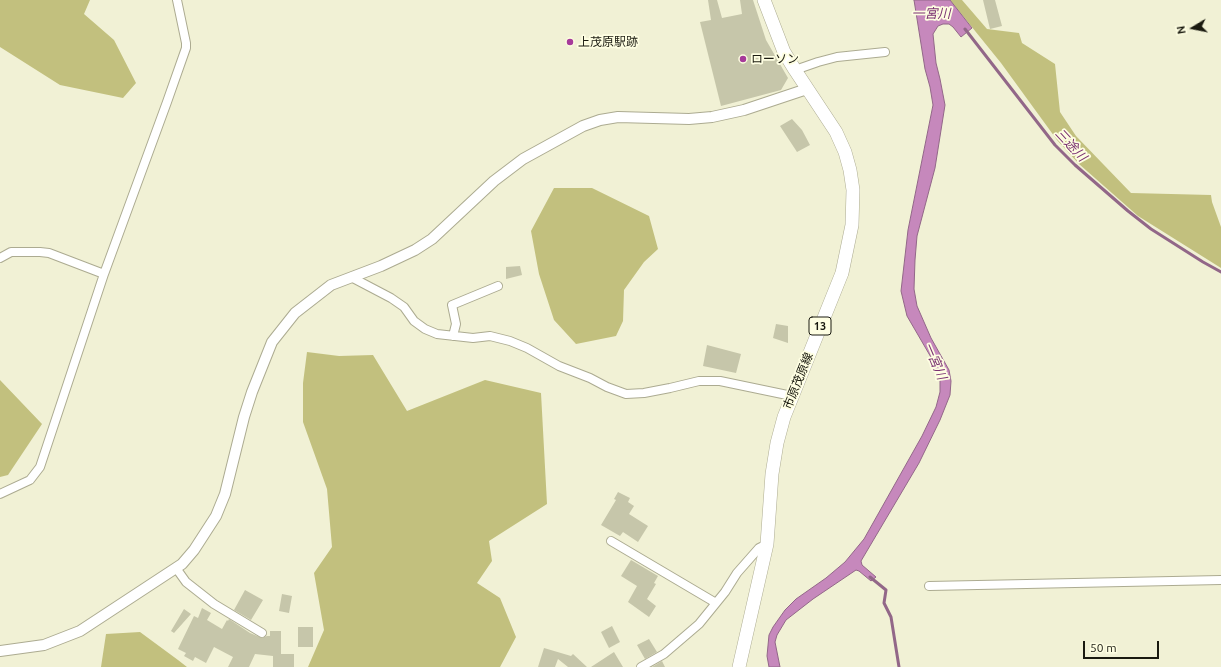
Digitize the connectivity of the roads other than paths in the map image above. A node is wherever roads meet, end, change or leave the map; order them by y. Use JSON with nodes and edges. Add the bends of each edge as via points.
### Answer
{"nodes":[{"id":1,"x":177,"y":0,"type":"edge"},
{"id":2,"x":764,"y":0,"type":"edge"},
{"id":3,"x":885,"y":52,"type":"dead end"},
{"id":4,"x":795,"y":70,"type":"junction"},
{"id":5,"x":807,"y":89,"type":"junction"},
{"id":6,"x":0,"y":258,"type":"edge"},
{"id":7,"x":104,"y":274,"type":"junction"},
{"id":8,"x":351,"y":276,"type":"junction"},
{"id":9,"x":498,"y":286,"type":"dead end"},
{"id":10,"x":453,"y":336,"type":"junction"},
{"id":11,"x":792,"y":396,"type":"junction"},
{"id":12,"x":0,"y":494,"type":"edge"},
{"id":13,"x":611,"y":541,"type":"dead end"},
{"id":14,"x":767,"y":544,"type":"junction"},
{"id":15,"x":176,"y":568,"type":"junction"},
{"id":16,"x":1221,"y":580,"type":"edge"},
{"id":17,"x":929,"y":586,"type":"dead end"},
{"id":18,"x":716,"y":603,"type":"junction"},
{"id":19,"x":262,"y":633,"type":"dead end"},
{"id":20,"x":0,"y":651,"type":"edge"},
{"id":21,"x":640,"y":667,"type":"edge"},
{"id":22,"x":739,"y":667,"type":"edge"}],
"edges":[{"from":1,"to":7,"type":"street","via":[[186,48]]},
{"from":2,"to":4,"type":"main road","name":"市原茂原線","number":"13","via":[[778,39]]},
{"from":3,"to":4,"type":"street","via":[[837,57]]},
{"from":4,"to":5,"type":"main road","name":"市原茂原線","number":"13"},
{"from":5,"to":8,"type":"street","via":[[744,110],[712,117],[618,118],[600,120],[583,126],[523,159],[494,181],[432,239],[415,250],[381,266]]},
{"from":5,"to":11,"type":"main road","name":"市原茂原線","number":"13","via":[[836,132],[845,152],[853,190],[852,225],[842,273]]},
{"from":6,"to":7,"type":"street","via":[[11,252],[49,253]]},
{"from":7,"to":12,"type":"street","via":[[40,467],[30,480]]},
{"from":8,"to":10,"type":"street","via":[[404,307],[414,321],[425,329]]},
{"from":8,"to":15,"type":"street","via":[[332,285],[295,312],[272,342],[252,392],[225,494],[216,516],[194,550]]},
{"from":9,"to":10,"type":"street","via":[[452,305],[456,324]]},
{"from":10,"to":11,"type":"street","via":[[490,336],[510,341],[559,366],[626,394],[664,390],[699,381],[720,381]]},
{"from":11,"to":14,"type":"main road","name":"市原茂原線","number":"13","via":[[776,443]]},
{"from":13,"to":18,"type":"street"},
{"from":14,"to":18,"type":"street","via":[[759,548],[737,573]]},
{"from":14,"to":22,"type":"main road","name":"市原茂原線","number":"13"},
{"from":15,"to":19,"type":"street","via":[[186,582],[214,604]]},
{"from":15,"to":20,"type":"street","via":[[80,631],[44,645]]},
{"from":16,"to":17,"type":"street"},
{"from":18,"to":21,"type":"street","via":[[699,624],[664,654]]}]}
